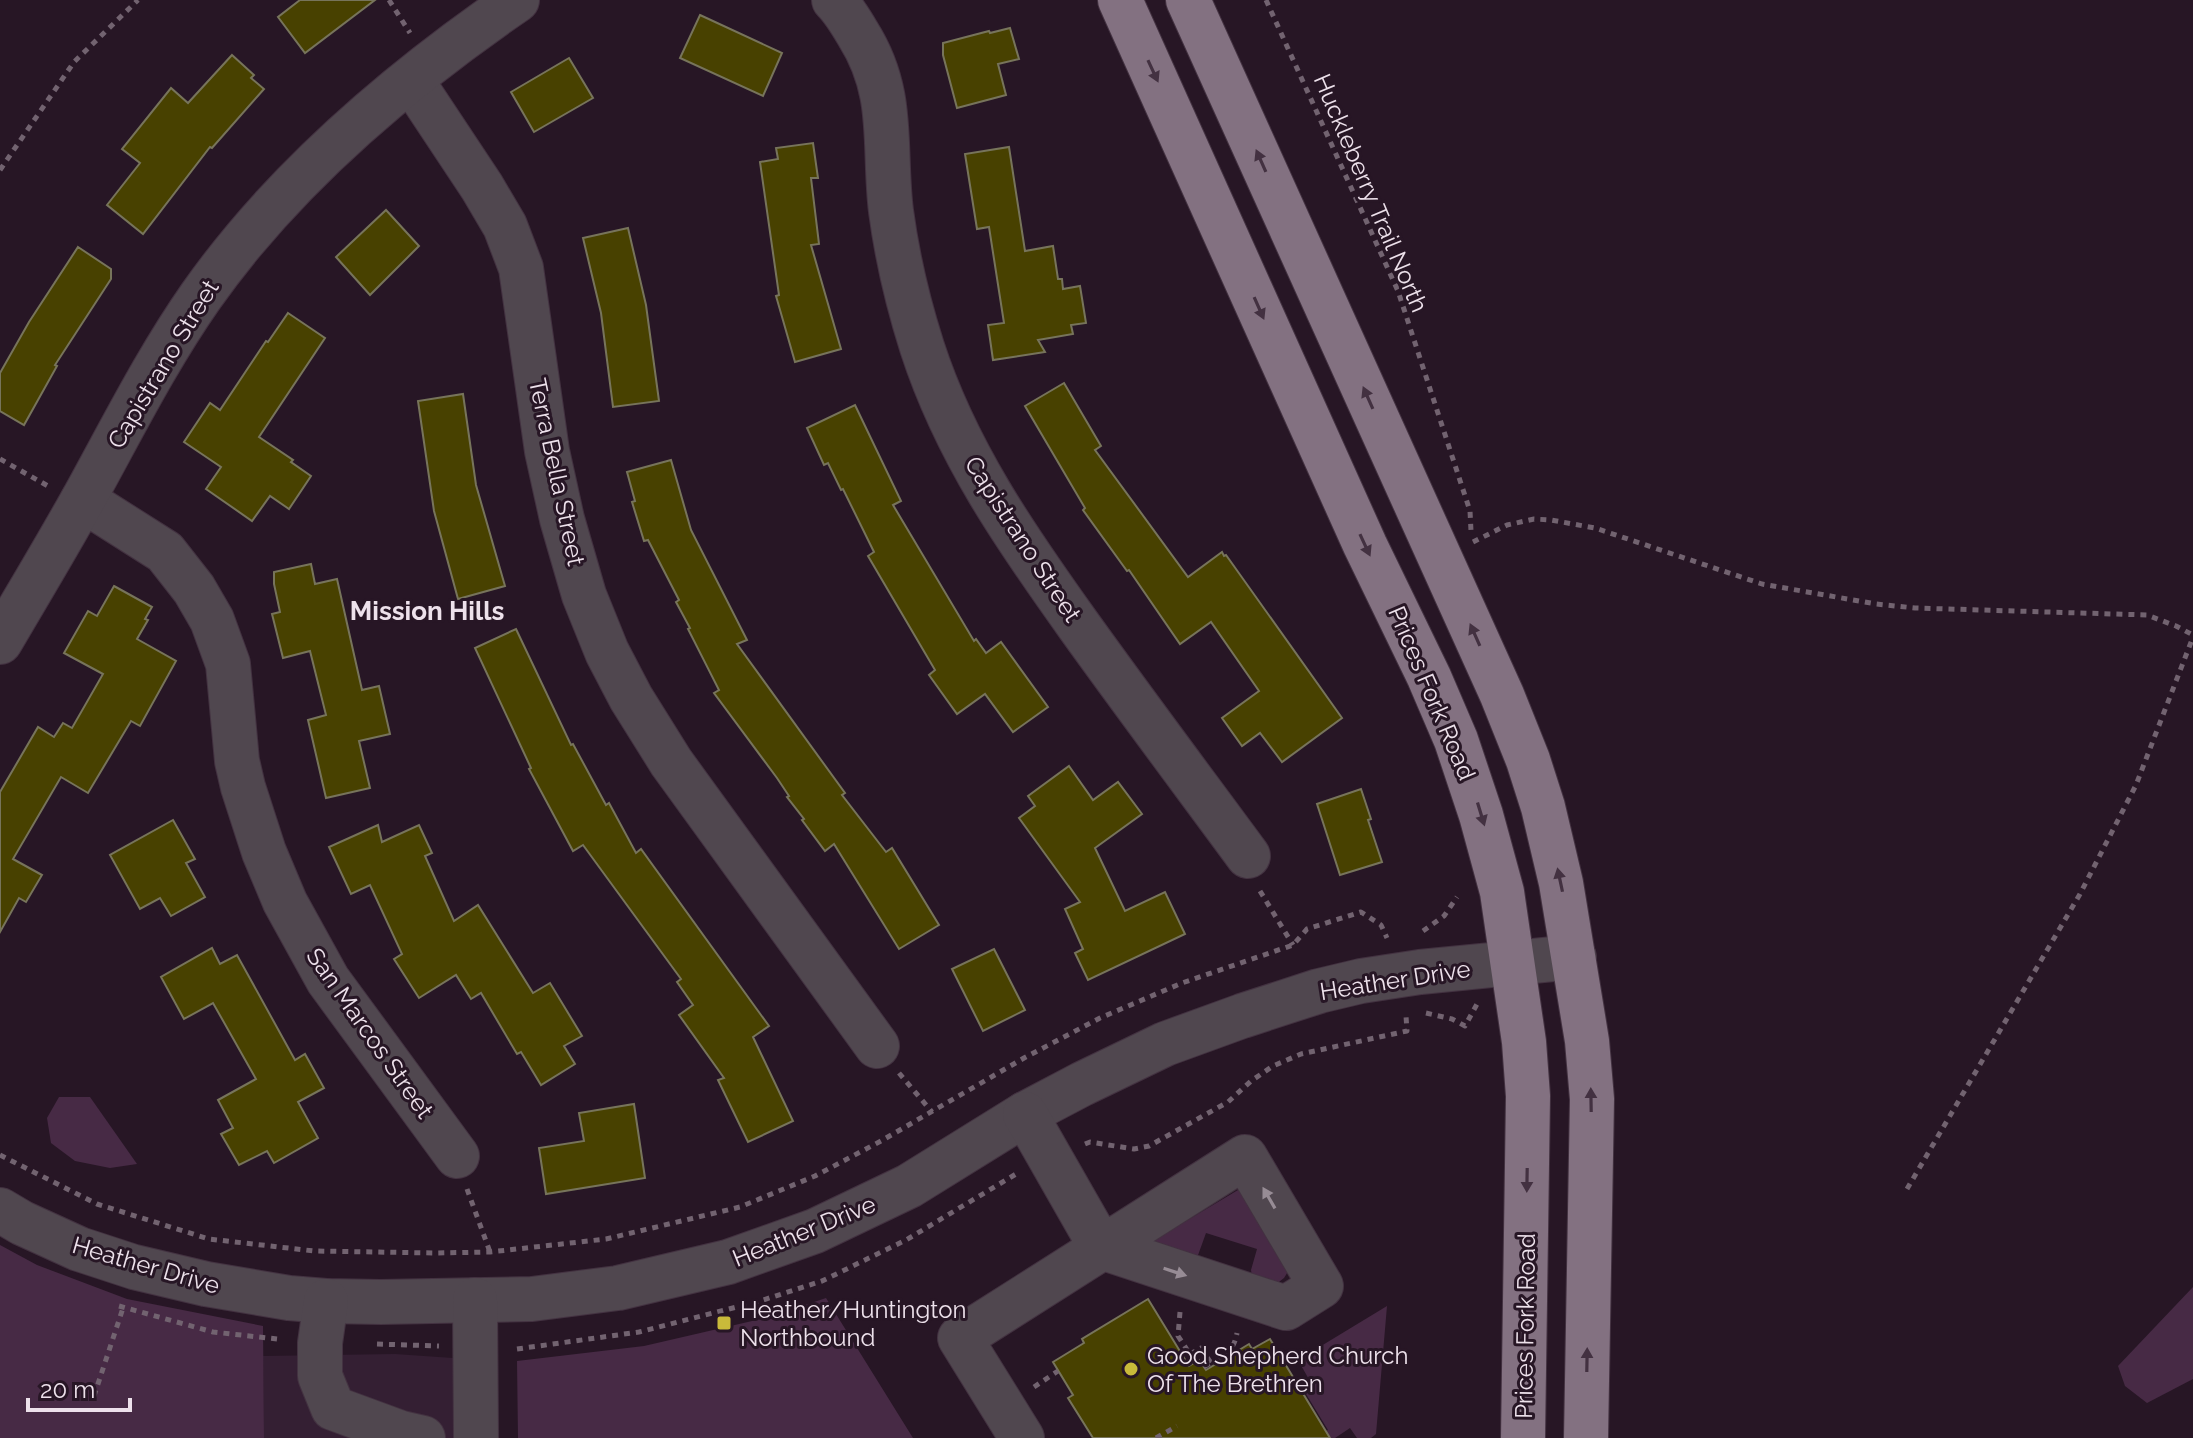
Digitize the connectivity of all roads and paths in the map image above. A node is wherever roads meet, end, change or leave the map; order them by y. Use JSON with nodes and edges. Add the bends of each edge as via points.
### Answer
{"nodes":[{"id":1,"x":138,"y":0,"type":"edge"},
{"id":2,"x":389,"y":0,"type":"edge"},
{"id":3,"x":517,"y":0,"type":"edge"},
{"id":4,"x":834,"y":0,"type":"edge"},
{"id":5,"x":1120,"y":0,"type":"edge"},
{"id":6,"x":1188,"y":0,"type":"edge"},
{"id":7,"x":1266,"y":0,"type":"edge"},
{"id":8,"x":412,"y":59,"type":"junction"},
{"id":9,"x":0,"y":170,"type":"edge"},
{"id":10,"x":0,"y":459,"type":"edge"},
{"id":11,"x":83,"y":500,"type":"junction"},
{"id":12,"x":1455,"y":552,"type":"junction"},
{"id":13,"x":2193,"y":636,"type":"edge"},
{"id":14,"x":0,"y":642,"type":"edge"},
{"id":15,"x":1255,"y":876,"type":"joint"},
{"id":16,"x":1463,"y":903,"type":"dead end"},
{"id":17,"x":1411,"y":935,"type":"dead end"},
{"id":18,"x":1389,"y":943,"type":"dead end"},
{"id":19,"x":1293,"y":945,"type":"junction"},
{"id":20,"x":1574,"y":957,"type":"junction"},
{"id":21,"x":1514,"y":963,"type":"junction"},
{"id":22,"x":1477,"y":1004,"type":"dead end"},
{"id":23,"x":877,"y":1046,"type":"dead end"},
{"id":24,"x":904,"y":1080,"type":"dead end"},
{"id":25,"x":932,"y":1112,"type":"junction"},
{"id":26,"x":1025,"y":1114,"type":"junction"},
{"id":27,"x":1076,"y":1145,"type":"dead end"},
{"id":28,"x":0,"y":1155,"type":"edge"},
{"id":29,"x":457,"y":1156,"type":"dead end"},
{"id":30,"x":1907,"y":1189,"type":"dead end"},
{"id":31,"x":471,"y":1203,"type":"dead end"},
{"id":32,"x":0,"y":1210,"type":"edge"},
{"id":33,"x":1101,"y":1247,"type":"junction"},
{"id":34,"x":490,"y":1252,"type":"junction"},
{"id":35,"x":475,"y":1300,"type":"junction"},
{"id":36,"x":326,"y":1301,"type":"junction"},
{"id":37,"x":123,"y":1308,"type":"dead end"},
{"id":38,"x":1181,"y":1309,"type":"dead end"},
{"id":39,"x":1239,"y":1322,"type":"dead end"},
{"id":40,"x":367,"y":1344,"type":"dead end"},
{"id":41,"x":435,"y":1346,"type":"dead end"},
{"id":42,"x":1190,"y":1354,"type":"junction"},
{"id":43,"x":1195,"y":1362,"type":"dead end"},
{"id":44,"x":1211,"y":1363,"type":"junction"},
{"id":45,"x":1204,"y":1367,"type":"dead end"},
{"id":46,"x":1058,"y":1371,"type":"dead end"},
{"id":47,"x":1044,"y":1380,"type":"dead end"},
{"id":48,"x":94,"y":1396,"type":"dead end"},
{"id":49,"x":1177,"y":1426,"type":"dead end"},
{"id":50,"x":476,"y":1436,"type":"edge"},
{"id":51,"x":426,"y":1438,"type":"edge"},
{"id":52,"x":1022,"y":1438,"type":"edge"},
{"id":53,"x":1156,"y":1438,"type":"edge"},
{"id":54,"x":1523,"y":1438,"type":"edge"},
{"id":55,"x":1586,"y":1438,"type":"edge"}],
"edges":[{"from":1,"to":9,"type":"path","via":[[74,62]]},
{"from":2,"to":8,"type":"path"},
{"from":3,"to":8,"type":"street","name":"Capistrano Street","via":[[464,36]]},
{"from":4,"to":15,"type":"street","name":"Capistrano Street","via":[[865,45],[880,80],[891,210],[906,288],[923,348],[971,464],[1024,549]]},
{"from":5,"to":21,"type":"main road","name":"Prices Fork Road","one_way":true,"via":[[1456,740],[1502,892]]},
{"from":12,"to":6,"type":"main road","one_way":true},
{"from":7,"to":12,"type":"path","name":"Huckleberry Trail North","via":[[1398,291],[1470,511],[1472,526]]},
{"from":8,"to":11,"type":"street","name":"Capistrano Street","via":[[356,125],[300,178],[201,296]]},
{"from":8,"to":23,"type":"street","name":"Terra Bella Street","via":[[505,226],[521,268],[562,519],[607,652],[671,762]]},
{"from":10,"to":11,"type":"path"},
{"from":11,"to":14,"type":"street","name":"Capistrano Street"},
{"from":11,"to":29,"type":"street","name":"San Marcos Street","via":[[165,552],[212,620],[228,664],[243,787],[285,902],[328,980]]},
{"from":12,"to":13,"type":"path","via":[[1507,525],[1551,520],[1595,528],[1762,584],[1915,608],[2147,615]]},
{"from":20,"to":12,"type":"main road","one_way":true,"via":[[1543,807]]},
{"from":13,"to":30,"type":"path","via":[[2136,785],[2080,894]]},
{"from":15,"to":19,"type":"path"},
{"from":16,"to":17,"type":"path","via":[[1457,897],[1444,916]]},
{"from":18,"to":19,"type":"path","via":[[1381,925],[1361,912],[1307,929]]},
{"from":19,"to":25,"type":"path","via":[[1100,1018]]},
{"from":20,"to":21,"type":"street","name":"Heather Drive"},
{"from":55,"to":20,"type":"main road","one_way":true,"via":[[1592,1099]]},
{"from":21,"to":26,"type":"street","name":"Heather Drive","via":[[1361,981],[1278,1003],[1165,1044]]},
{"from":21,"to":54,"type":"main road","name":"Prices Fork Road","one_way":true,"via":[[1528,1096]]},
{"from":22,"to":27,"type":"path","via":[[1465,1026],[1421,1012],[1406,1016],[1407,1031],[1301,1054],[1273,1066],[1228,1102],[1149,1146]]},
{"from":24,"to":25,"type":"path"},
{"from":25,"to":34,"type":"path","via":[[815,1176],[740,1207],[606,1239]]},
{"from":26,"to":33,"type":"street"},
{"from":26,"to":35,"type":"street","name":"Heather Drive","via":[[889,1197],[752,1255],[618,1288]]},
{"from":28,"to":34,"type":"path","via":[[97,1204],[209,1239],[314,1251]]},
{"from":31,"to":34,"type":"path"},
{"from":32,"to":36,"type":"street","name":"Heather Drive","via":[[79,1249],[134,1267],[206,1284]]},
{"from":33,"to":33,"type":"street","one_way":true,"via":[[1286,1308],[1321,1286],[1245,1157]]},
{"from":33,"to":52,"type":"street","via":[[960,1338]]},
{"from":35,"to":36,"type":"street","name":"Heather Drive"},
{"from":35,"to":50,"type":"street"},
{"from":36,"to":51,"type":"street","via":[[320,1376],[333,1408]]},
{"from":37,"to":48,"type":"path"},
{"from":38,"to":42,"type":"path","via":[[1178,1336]]},
{"from":39,"to":44,"type":"path","via":[[1230,1352]]},
{"from":40,"to":41,"type":"path"},
{"from":42,"to":43,"type":"path"},
{"from":42,"to":44,"type":"path","via":[[1201,1348]]},
{"from":44,"to":45,"type":"path"},
{"from":46,"to":47,"type":"path"},
{"from":49,"to":53,"type":"path"},
{"from":50,"to":51,"type":"street"}]}
